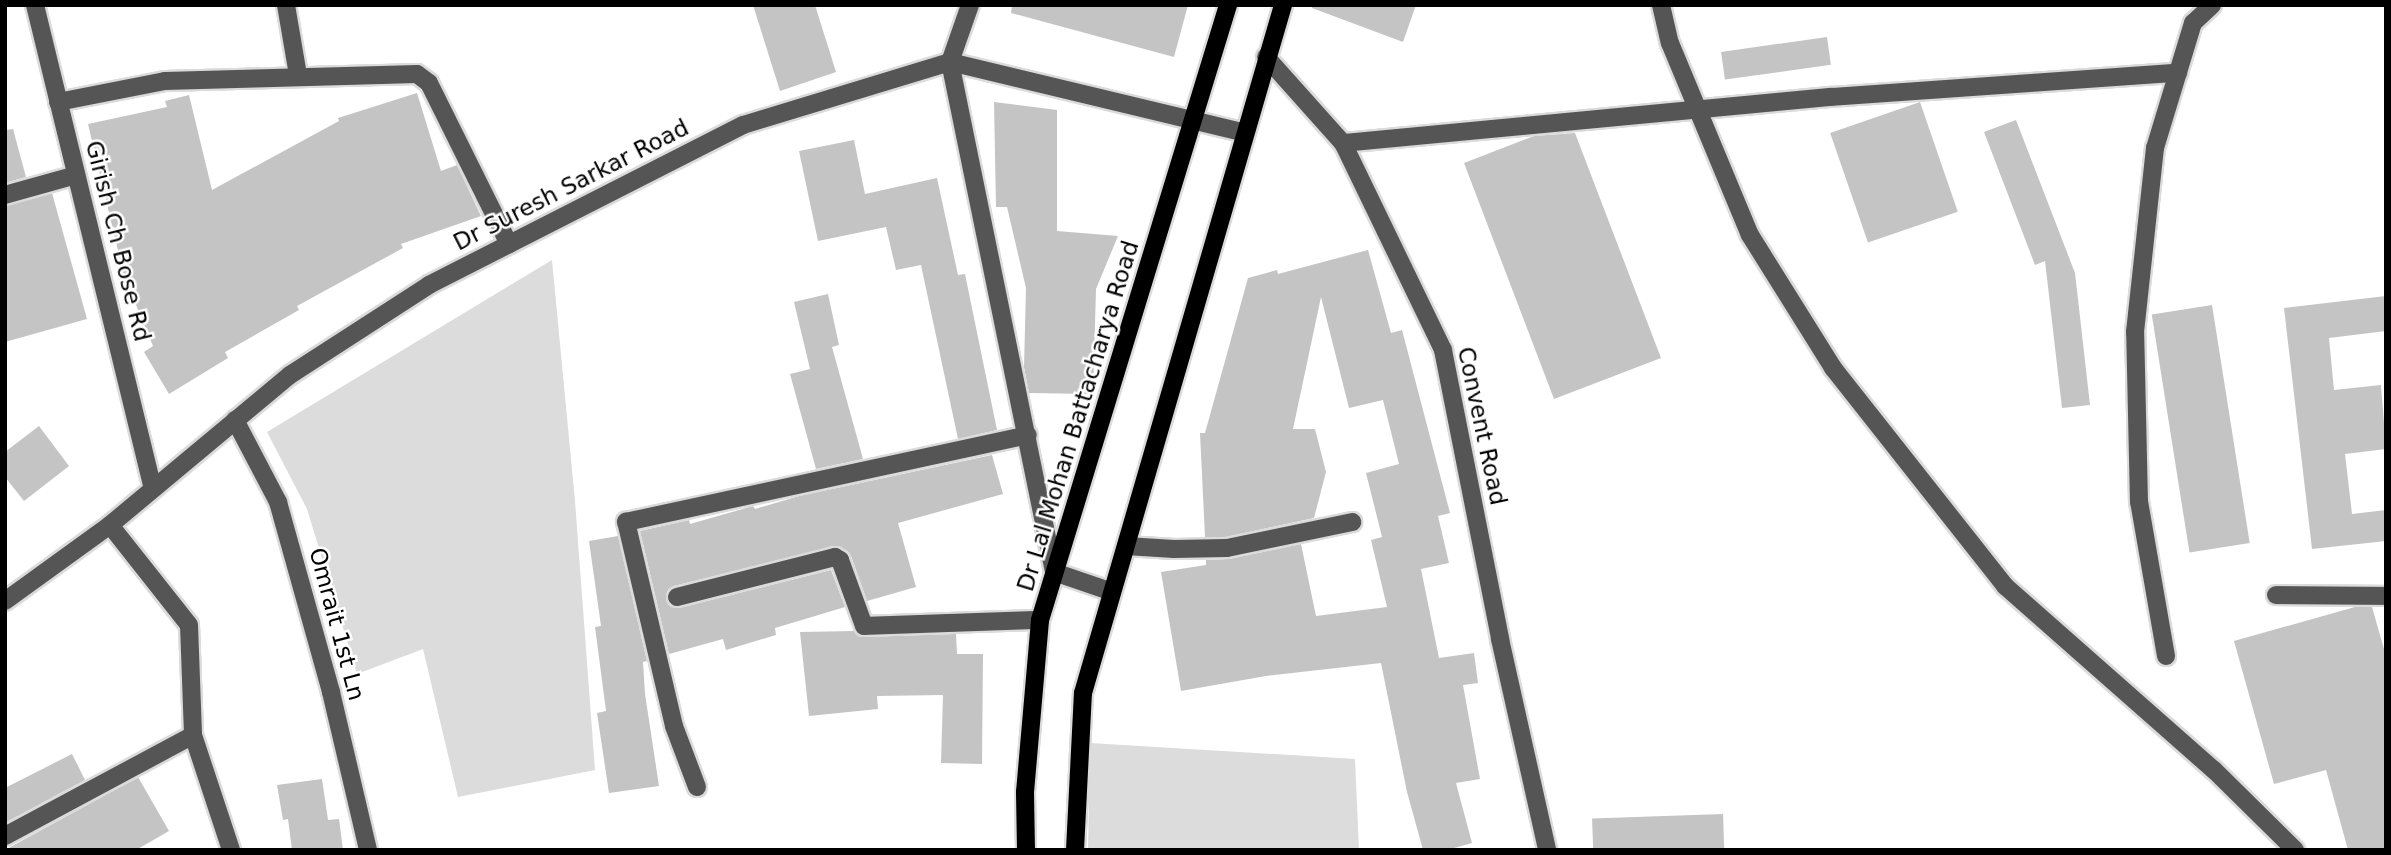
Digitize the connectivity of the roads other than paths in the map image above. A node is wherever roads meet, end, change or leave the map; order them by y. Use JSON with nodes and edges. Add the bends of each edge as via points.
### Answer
{"nodes":[{"id":1,"x":35,"y":5,"type":"edge"},
{"id":2,"x":286,"y":5,"type":"edge"},
{"id":3,"x":970,"y":5,"type":"edge"},
{"id":4,"x":1228,"y":5,"type":"edge"},
{"id":5,"x":1283,"y":5,"type":"edge"},
{"id":6,"x":1661,"y":5,"type":"edge"},
{"id":7,"x":2212,"y":5,"type":"edge"},
{"id":8,"x":1266,"y":57,"type":"junction"},
{"id":9,"x":950,"y":62,"type":"junction"},
{"id":10,"x":2178,"y":73,"type":"junction"},
{"id":11,"x":298,"y":75,"type":"junction"},
{"id":12,"x":58,"y":102,"type":"junction"},
{"id":13,"x":1698,"y":108,"type":"junction"},
{"id":14,"x":1195,"y":121,"type":"junction"},
{"id":15,"x":1245,"y":133,"type":"junction"},
{"id":16,"x":1343,"y":143,"type":"junction"},
{"id":17,"x":76,"y":176,"type":"junction"},
{"id":18,"x":5,"y":195,"type":"edge"},
{"id":19,"x":509,"y":244,"type":"junction"},
{"id":20,"x":235,"y":420,"type":"junction"},
{"id":21,"x":1028,"y":435,"type":"junction"},
{"id":22,"x":153,"y":489,"type":"junction"},
{"id":23,"x":1352,"y":522,"type":"dead end"},
{"id":24,"x":110,"y":525,"type":"junction"},
{"id":25,"x":1126,"y":546,"type":"junction"},
{"id":26,"x":1054,"y":572,"type":"junction"},
{"id":27,"x":1112,"y":592,"type":"junction"},
{"id":28,"x":2276,"y":595,"type":"dead end"},
{"id":29,"x":2386,"y":596,"type":"edge"},
{"id":30,"x":677,"y":597,"type":"dead end"},
{"id":31,"x":5,"y":601,"type":"edge"},
{"id":32,"x":1040,"y":620,"type":"junction"},
{"id":33,"x":2166,"y":656,"type":"dead end"},
{"id":34,"x":193,"y":735,"type":"junction"},
{"id":35,"x":697,"y":787,"type":"dead end"},
{"id":36,"x":5,"y":836,"type":"edge"},
{"id":37,"x":231,"y":850,"type":"edge"},
{"id":38,"x":368,"y":850,"type":"edge"},
{"id":39,"x":1026,"y":850,"type":"edge"},
{"id":40,"x":1075,"y":850,"type":"edge"},
{"id":41,"x":1547,"y":850,"type":"edge"},
{"id":42,"x":2295,"y":850,"type":"edge"}],
"edges":[{"from":1,"to":12,"type":"street","name":"Girish Ch Bose Rd"},
{"from":2,"to":11,"type":"street"},
{"from":3,"to":9,"type":"street"},
{"from":4,"to":14,"type":"main road","name":"Dr Lal Mohan Battacharya Road"},
{"from":5,"to":8,"type":"main road"},
{"from":6,"to":13,"type":"street","via":[[1670,43]]},
{"from":7,"to":10,"type":"street","via":[[2193,23]]},
{"from":8,"to":15,"type":"main road"},
{"from":8,"to":16,"type":"street","name":"Convent Road"},
{"from":9,"to":14,"type":"street"},
{"from":9,"to":19,"type":"street","name":"Dr Suresh Sarkar Road","via":[[743,125]]},
{"from":9,"to":21,"type":"street"},
{"from":10,"to":13,"type":"street"},
{"from":10,"to":33,"type":"street","via":[[2155,148],[2135,332],[2139,502]]},
{"from":11,"to":12,"type":"street","via":[[165,81]]},
{"from":11,"to":19,"type":"street","via":[[417,74],[429,83]]},
{"from":12,"to":17,"type":"street","name":"Girish Ch Bose Rd"},
{"from":13,"to":16,"type":"street"},
{"from":13,"to":42,"type":"street","via":[[1750,235],[1833,368],[2005,586],[2214,770]]},
{"from":14,"to":15,"type":"street"},
{"from":14,"to":26,"type":"main road","name":"Dr Lal Mohan Battacharya Road"},
{"from":15,"to":25,"type":"main road"},
{"from":16,"to":41,"type":"street","name":"Convent Road","via":[[1443,350]]},
{"from":17,"to":18,"type":"street"},
{"from":17,"to":22,"type":"street","name":"Girish Ch Bose Rd"},
{"from":19,"to":20,"type":"street","name":"Dr Suresh Sarkar Road","via":[[417,292],[290,374]]},
{"from":20,"to":22,"type":"street","name":"Dr Suresh Sarkar Road"},
{"from":20,"to":38,"type":"street","name":"Omrait 1st Ln","via":[[278,502],[331,692]]},
{"from":21,"to":26,"type":"street"},
{"from":21,"to":35,"type":"street","via":[[626,522],[674,726]]},
{"from":22,"to":24,"type":"street","name":"Dr Suresh Sarkar Road"},
{"from":23,"to":25,"type":"street","via":[[1227,548]]},
{"from":24,"to":31,"type":"street","name":"Dr Suresh Sarkar Road"},
{"from":24,"to":34,"type":"street","via":[[189,625]]},
{"from":25,"to":27,"type":"main road"},
{"from":26,"to":27,"type":"street"},
{"from":26,"to":32,"type":"main road","name":"Dr Lal Mohan Battacharya Road"},
{"from":27,"to":40,"type":"main road","via":[[1083,693]]},
{"from":28,"to":29,"type":"street"},
{"from":30,"to":32,"type":"street","via":[[835,556],[864,626]]},
{"from":32,"to":39,"type":"main road","name":"Dr Lal Mohan Battacharya Road","via":[[1026,792]]},
{"from":34,"to":36,"type":"street"},
{"from":34,"to":37,"type":"street"}]}
